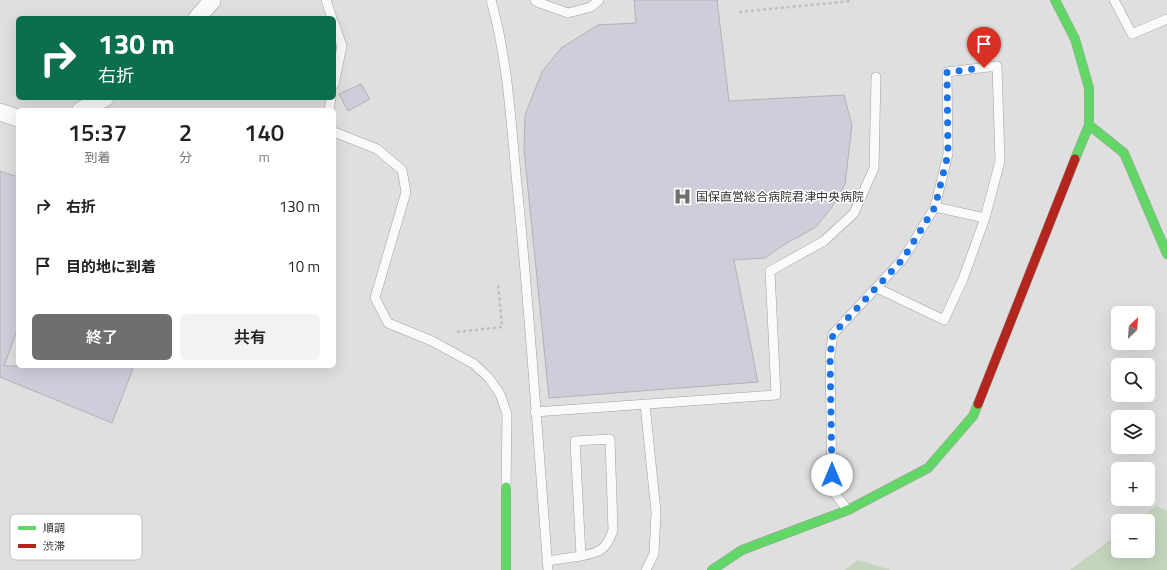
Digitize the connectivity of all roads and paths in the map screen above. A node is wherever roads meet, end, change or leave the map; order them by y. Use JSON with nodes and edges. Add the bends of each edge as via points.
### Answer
{"nodes":[{"id":1,"x":326,"y":0,"type":"edge"},
{"id":2,"x":491,"y":0,"type":"edge"},
{"id":3,"x":535,"y":0,"type":"edge"},
{"id":4,"x":599,"y":0,"type":"edge"},
{"id":5,"x":852,"y":0,"type":"edge"},
{"id":6,"x":1055,"y":0,"type":"edge"},
{"id":7,"x":1114,"y":0,"type":"edge"},
{"id":8,"x":213,"y":1,"type":"edge"},
{"id":9,"x":739,"y":12,"type":"dead end"},
{"id":10,"x":199,"y":16,"type":"edge"},
{"id":11,"x":331,"y":16,"type":"edge"},
{"id":12,"x":1167,"y":19,"type":"edge"},
{"id":13,"x":336,"y":30,"type":"edge"},
{"id":14,"x":336,"y":74,"type":"edge"},
{"id":15,"x":876,"y":77,"type":"dead end"},
{"id":16,"x":101,"y":100,"type":"edge"},
{"id":17,"x":85,"y":108,"type":"edge"},
{"id":18,"x":0,"y":112,"type":"edge"},
{"id":19,"x":16,"y":117,"type":"edge"},
{"id":20,"x":1089,"y":125,"type":"junction"},
{"id":21,"x":336,"y":133,"type":"edge"},
{"id":22,"x":935,"y":207,"type":"junction"},
{"id":23,"x":985,"y":218,"type":"junction"},
{"id":24,"x":1167,"y":254,"type":"edge"},
{"id":25,"x":498,"y":283,"type":"dead end"},
{"id":26,"x":877,"y":288,"type":"junction"},
{"id":27,"x":457,"y":332,"type":"dead end"},
{"id":28,"x":645,"y":404,"type":"junction"},
{"id":29,"x":535,"y":412,"type":"junction"},
{"id":30,"x":506,"y":487,"type":"joint"},
{"id":31,"x":848,"y":510,"type":"junction"},
{"id":32,"x":581,"y":556,"type":"junction"},
{"id":33,"x":547,"y":566,"type":"edge"},
{"id":34,"x":506,"y":570,"type":"edge"},
{"id":35,"x":646,"y":570,"type":"edge"},
{"id":36,"x":712,"y":570,"type":"edge"}],
"edges":[{"from":1,"to":11,"type":"lane"},
{"from":2,"to":29,"type":"lane","via":[[505,71],[521,223]]},
{"from":3,"to":4,"type":"lane","via":[[568,13],[591,7]]},
{"from":5,"to":9,"type":"path"},
{"from":6,"to":20,"type":"street","via":[[1075,39],[1089,88]]},
{"from":7,"to":12,"type":"lane","via":[[1132,34]]},
{"from":8,"to":10,"type":"street"},
{"from":13,"to":14,"type":"lane","via":[[342,46]]},
{"from":15,"to":28,"type":"lane","via":[[874,168],[854,212],[824,241],[770,271],[776,395]]},
{"from":16,"to":17,"type":"street"},
{"from":18,"to":19,"type":"street"},
{"from":20,"to":24,"type":"street","via":[[1124,153]]},
{"from":20,"to":31,"type":"street","via":[[973,416],[928,468]]},
{"from":21,"to":30,"type":"lane","via":[[377,149],[402,170],[406,192],[375,298],[388,323],[432,341],[474,364],[489,378],[500,394],[507,414]]},
{"from":22,"to":23,"type":"lane"},
{"from":22,"to":23,"type":"lane","via":[[948,154],[947,72],[997,66],[1000,161]]},
{"from":22,"to":26,"type":"lane","via":[[903,259]]},
{"from":23,"to":26,"type":"lane","via":[[944,320]]},
{"from":25,"to":27,"type":"path","via":[[502,327]]},
{"from":26,"to":31,"type":"lane","via":[[833,334],[831,349],[832,490]]},
{"from":28,"to":29,"type":"lane"},
{"from":28,"to":35,"type":"lane","via":[[656,512],[654,554]]},
{"from":29,"to":33,"type":"lane"},
{"from":30,"to":34,"type":"street"},
{"from":31,"to":36,"type":"street","via":[[742,550]]},
{"from":32,"to":32,"type":"lane","via":[[574,441],[610,439],[614,530],[609,543],[598,553]]},
{"from":32,"to":33,"type":"lane"}]}
